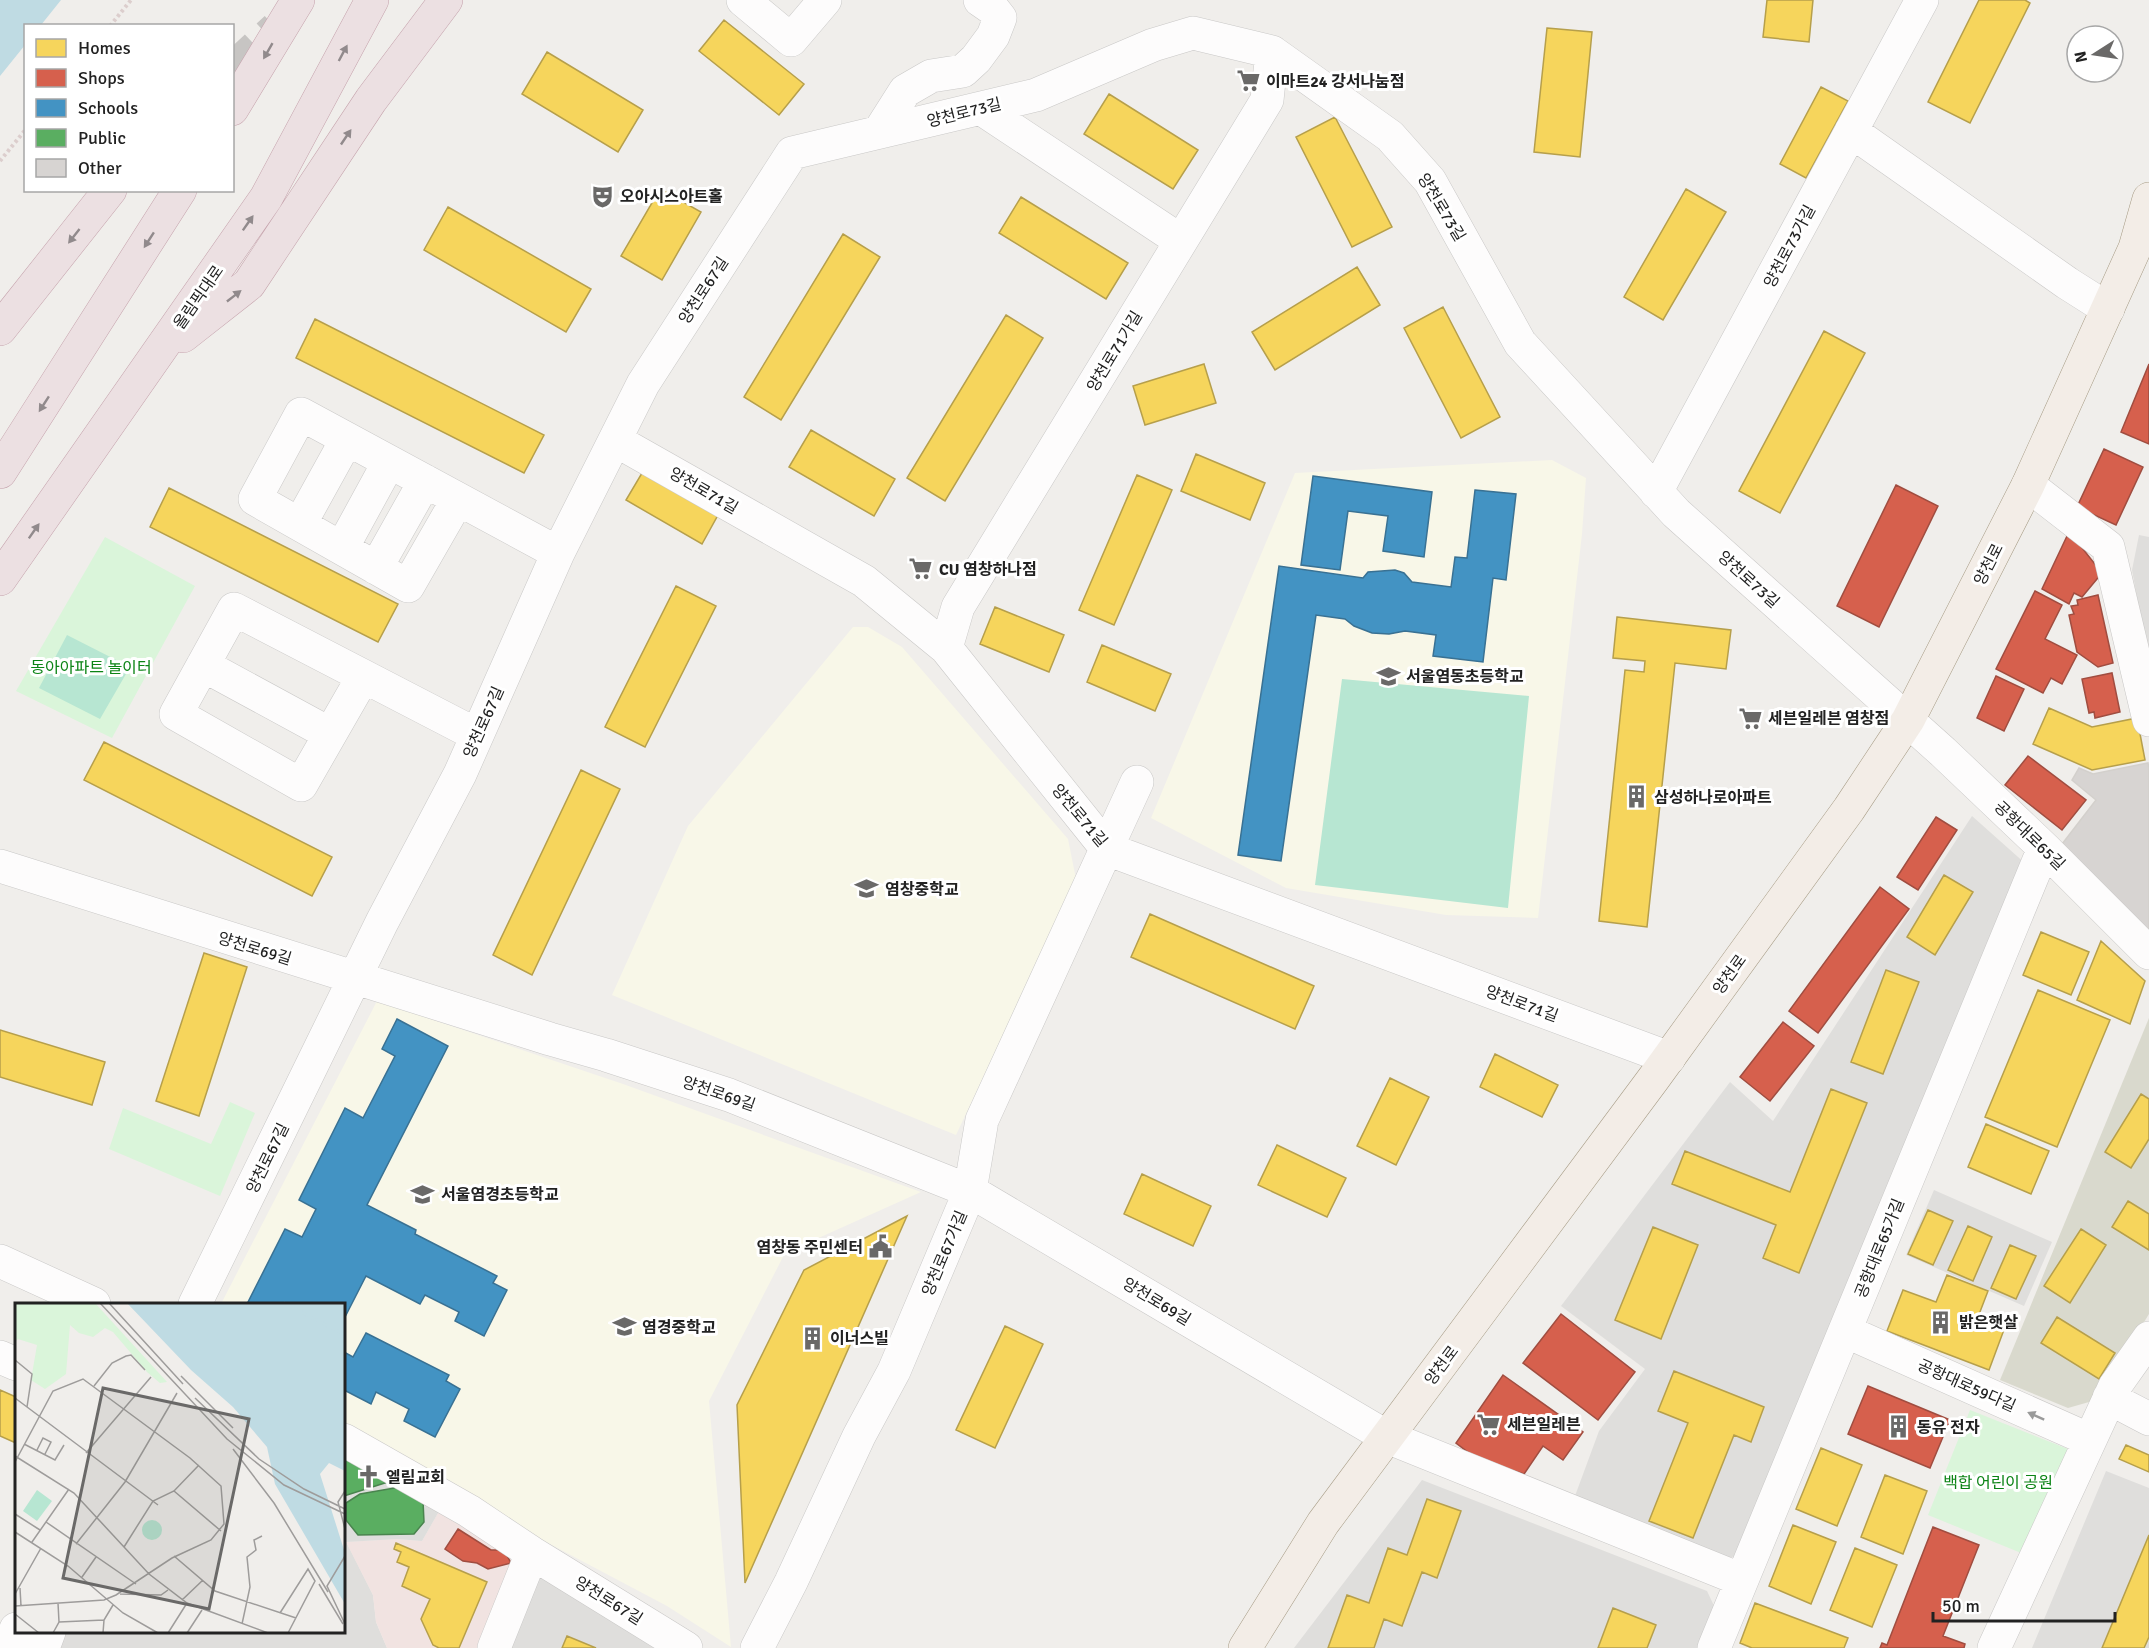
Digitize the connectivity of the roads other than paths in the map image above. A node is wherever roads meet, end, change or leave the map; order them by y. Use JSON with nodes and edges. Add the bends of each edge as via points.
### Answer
{"nodes":[{"id":1,"x":298,"y":0,"type":"edge"},
{"id":2,"x":372,"y":0,"type":"edge"},
{"id":3,"x":446,"y":0,"type":"edge"},
{"id":4,"x":743,"y":0,"type":"edge"},
{"id":5,"x":825,"y":0,"type":"edge"},
{"id":6,"x":1922,"y":0,"type":"edge"},
{"id":7,"x":983,"y":1,"type":"edge"},
{"id":8,"x":1272,"y":52,"type":"junction"},
{"id":9,"x":234,"y":106,"type":"edge"},
{"id":10,"x":982,"y":109,"type":"junction"},
{"id":11,"x":1851,"y":131,"type":"junction"},
{"id":12,"x":879,"y":132,"type":"junction"},
{"id":13,"x":792,"y":153,"type":"joint"},
{"id":14,"x":108,"y":192,"type":"edge"},
{"id":15,"x":179,"y":192,"type":"edge"},
{"id":16,"x":2149,"y":199,"type":"edge"},
{"id":17,"x":1181,"y":241,"type":"junction"},
{"id":18,"x":2142,"y":251,"type":"edge"},
{"id":19,"x":2108,"y":309,"type":"junction"},
{"id":20,"x":0,"y":329,"type":"edge"},
{"id":21,"x":155,"y":358,"type":"junction"},
{"id":22,"x":347,"y":439,"type":"junction"},
{"id":23,"x":615,"y":440,"type":"junction"},
{"id":24,"x":389,"y":462,"type":"junction"},
{"id":25,"x":0,"y":472,"type":"edge"},
{"id":26,"x":425,"y":481,"type":"junction"},
{"id":27,"x":2028,"y":485,"type":"junction"},
{"id":28,"x":1656,"y":492,"type":"junction"},
{"id":29,"x":458,"y":499,"type":"junction"},
{"id":30,"x":300,"y":524,"type":"junction"},
{"id":31,"x":342,"y":548,"type":"junction"},
{"id":32,"x":558,"y":554,"type":"junction"},
{"id":33,"x":376,"y":568,"type":"junction"},
{"id":34,"x":0,"y":579,"type":"edge"},
{"id":35,"x":946,"y":648,"type":"junction"},
{"id":36,"x":203,"y":665,"type":"junction"},
{"id":37,"x":363,"y":677,"type":"junction"},
{"id":38,"x":2143,"y":677,"type":"edge"},
{"id":39,"x":1908,"y":720,"type":"junction"},
{"id":40,"x":2149,"y":720,"type":"edge"},
{"id":41,"x":330,"y":734,"type":"junction"},
{"id":42,"x":477,"y":735,"type":"junction"},
{"id":43,"x":1137,"y":782,"type":"dead end"},
{"id":44,"x":2044,"y":848,"type":"junction"},
{"id":45,"x":1107,"y":849,"type":"junction"},
{"id":46,"x":0,"y":866,"type":"edge"},
{"id":47,"x":2149,"y":953,"type":"edge"},
{"id":48,"x":354,"y":979,"type":"junction"},
{"id":49,"x":1669,"y":1058,"type":"junction"},
{"id":50,"x":970,"y":1191,"type":"junction"},
{"id":51,"x":0,"y":1261,"type":"edge"},
{"id":52,"x":90,"y":1303,"type":"edge"},
{"id":53,"x":196,"y":1303,"type":"edge"},
{"id":54,"x":1845,"y":1331,"type":"junction"},
{"id":55,"x":2149,"y":1338,"type":"edge"},
{"id":56,"x":0,"y":1357,"type":"edge"},
{"id":57,"x":15,"y":1364,"type":"edge"},
{"id":58,"x":2109,"y":1398,"type":"junction"},
{"id":59,"x":2149,"y":1419,"type":"edge"},
{"id":60,"x":1388,"y":1437,"type":"junction"},
{"id":61,"x":2090,"y":1440,"type":"junction"},
{"id":62,"x":345,"y":1441,"type":"edge"},
{"id":63,"x":532,"y":1552,"type":"junction"},
{"id":64,"x":1742,"y":1580,"type":"junction"},
{"id":65,"x":15,"y":1632,"type":"edge"},
{"id":66,"x":49,"y":1633,"type":"edge"},
{"id":67,"x":9,"y":1648,"type":"edge"},
{"id":68,"x":43,"y":1648,"type":"edge"},
{"id":69,"x":494,"y":1648,"type":"edge"},
{"id":70,"x":686,"y":1648,"type":"edge"},
{"id":71,"x":757,"y":1648,"type":"edge"},
{"id":72,"x":1245,"y":1648,"type":"edge"},
{"id":73,"x":1714,"y":1648,"type":"edge"},
{"id":74,"x":1994,"y":1648,"type":"edge"}],
"edges":[{"from":1,"to":9,"type":"highway","one_way":true},
{"from":21,"to":2,"type":"highway","name":"올림픽대로","one_way":true,"via":[[266,198]]},
{"from":21,"to":3,"type":"highway","one_way":true,"via":[[249,284],[371,100]]},
{"from":4,"to":5,"type":"street","via":[[791,40]]},
{"from":6,"to":11,"type":"street","name":"양천로73가길"},
{"from":7,"to":12,"type":"street","via":[[1000,18],[993,36],[976,59],[963,71],[931,76],[905,91]]},
{"from":8,"to":10,"type":"street","name":"양천로73길","via":[[1193,33],[1153,45],[1036,95]]},
{"from":8,"to":17,"type":"street","name":"양천로71가길","via":[[1267,100]]},
{"from":8,"to":28,"type":"street","name":"양천로73길","via":[[1390,136],[1430,181],[1520,343]]},
{"from":10,"to":12,"type":"street","name":"양천로73길"},
{"from":10,"to":17,"type":"street"},
{"from":11,"to":19,"type":"street"},
{"from":11,"to":28,"type":"street","name":"양천로73가길"},
{"from":12,"to":13,"type":"street","name":"양천로73길"},
{"from":13,"to":23,"type":"street","name":"양천로67길","via":[[643,384]]},
{"from":14,"to":20,"type":"highway","one_way":true},
{"from":15,"to":25,"type":"highway","one_way":true},
{"from":16,"to":18,"type":"main road","name":"양천로"},
{"from":17,"to":35,"type":"street","name":"양천로71가길","via":[[958,607]]},
{"from":18,"to":19,"type":"main road","name":"양천로"},
{"from":19,"to":27,"type":"main road","name":"양천로"},
{"from":34,"to":21,"type":"highway","name":"올림픽대로","one_way":true},
{"from":22,"to":24,"type":"street"},
{"from":22,"to":30,"type":"street"},
{"from":22,"to":30,"type":"street","via":[[301,414],[255,499]]},
{"from":23,"to":32,"type":"street","name":"양천로67길"},
{"from":23,"to":35,"type":"street","name":"양천로71길","via":[[864,581]]},
{"from":24,"to":26,"type":"street"},
{"from":24,"to":31,"type":"street"},
{"from":26,"to":29,"type":"street"},
{"from":26,"to":33,"type":"street"},
{"from":27,"to":38,"type":"street","via":[[2108,547]]},
{"from":27,"to":39,"type":"main road","name":"양천로"},
{"from":28,"to":39,"type":"street","name":"양천로73길"},
{"from":29,"to":32,"type":"street"},
{"from":29,"to":33,"type":"street","via":[[408,586]]},
{"from":30,"to":31,"type":"street"},
{"from":31,"to":33,"type":"street"},
{"from":32,"to":42,"type":"street","name":"양천로67길"},
{"from":35,"to":45,"type":"street","name":"양천로71길"},
{"from":36,"to":37,"type":"street","via":[[234,609]]},
{"from":36,"to":41,"type":"street"},
{"from":36,"to":41,"type":"street","via":[[176,714],[301,785]]},
{"from":37,"to":41,"type":"street"},
{"from":37,"to":42,"type":"street"},
{"from":38,"to":40,"type":"street"},
{"from":39,"to":44,"type":"street","name":"공항대로65길"},
{"from":39,"to":49,"type":"main road","name":"양천로","via":[[1849,809]]},
{"from":42,"to":48,"type":"street","name":"양천로67길"},
{"from":43,"to":45,"type":"street","name":"양천로67가길"},
{"from":44,"to":47,"type":"street","name":"공항대로65길"},
{"from":44,"to":54,"type":"street","name":"공항대로65가길"},
{"from":45,"to":49,"type":"street","name":"양천로71길"},
{"from":45,"to":50,"type":"street","name":"양천로67가길","via":[[982,1120]]},
{"from":46,"to":48,"type":"street","name":"양천로69길"},
{"from":48,"to":50,"type":"street","name":"양천로69길","via":[[729,1095]]},
{"from":48,"to":53,"type":"street","name":"양천로67길"},
{"from":49,"to":60,"type":"main road","name":"양천로"},
{"from":50,"to":60,"type":"street","name":"양천로69길"},
{"from":50,"to":71,"type":"street","name":"양천로67가길","via":[[894,1371]]},
{"from":51,"to":52,"type":"street"},
{"from":61,"to":54,"type":"street","name":"공항대로59다길","one_way":true},
{"from":54,"to":64,"type":"street","name":"공항대로65가길"},
{"from":55,"to":58,"type":"street"},
{"from":56,"to":57,"type":"street"},
{"from":58,"to":59,"type":"street"},
{"from":58,"to":61,"type":"street"},
{"from":60,"to":64,"type":"street"},
{"from":60,"to":72,"type":"main road","name":"양천로","via":[[1323,1523]]},
{"from":61,"to":74,"type":"street"},
{"from":62,"to":63,"type":"street","name":"양천로67길"},
{"from":63,"to":69,"type":"street"},
{"from":63,"to":70,"type":"street","name":"양천로67길"},
{"from":64,"to":73,"type":"street","name":"공항대로65가길"},
{"from":65,"to":67,"type":"street"},
{"from":66,"to":68,"type":"street"}]}
